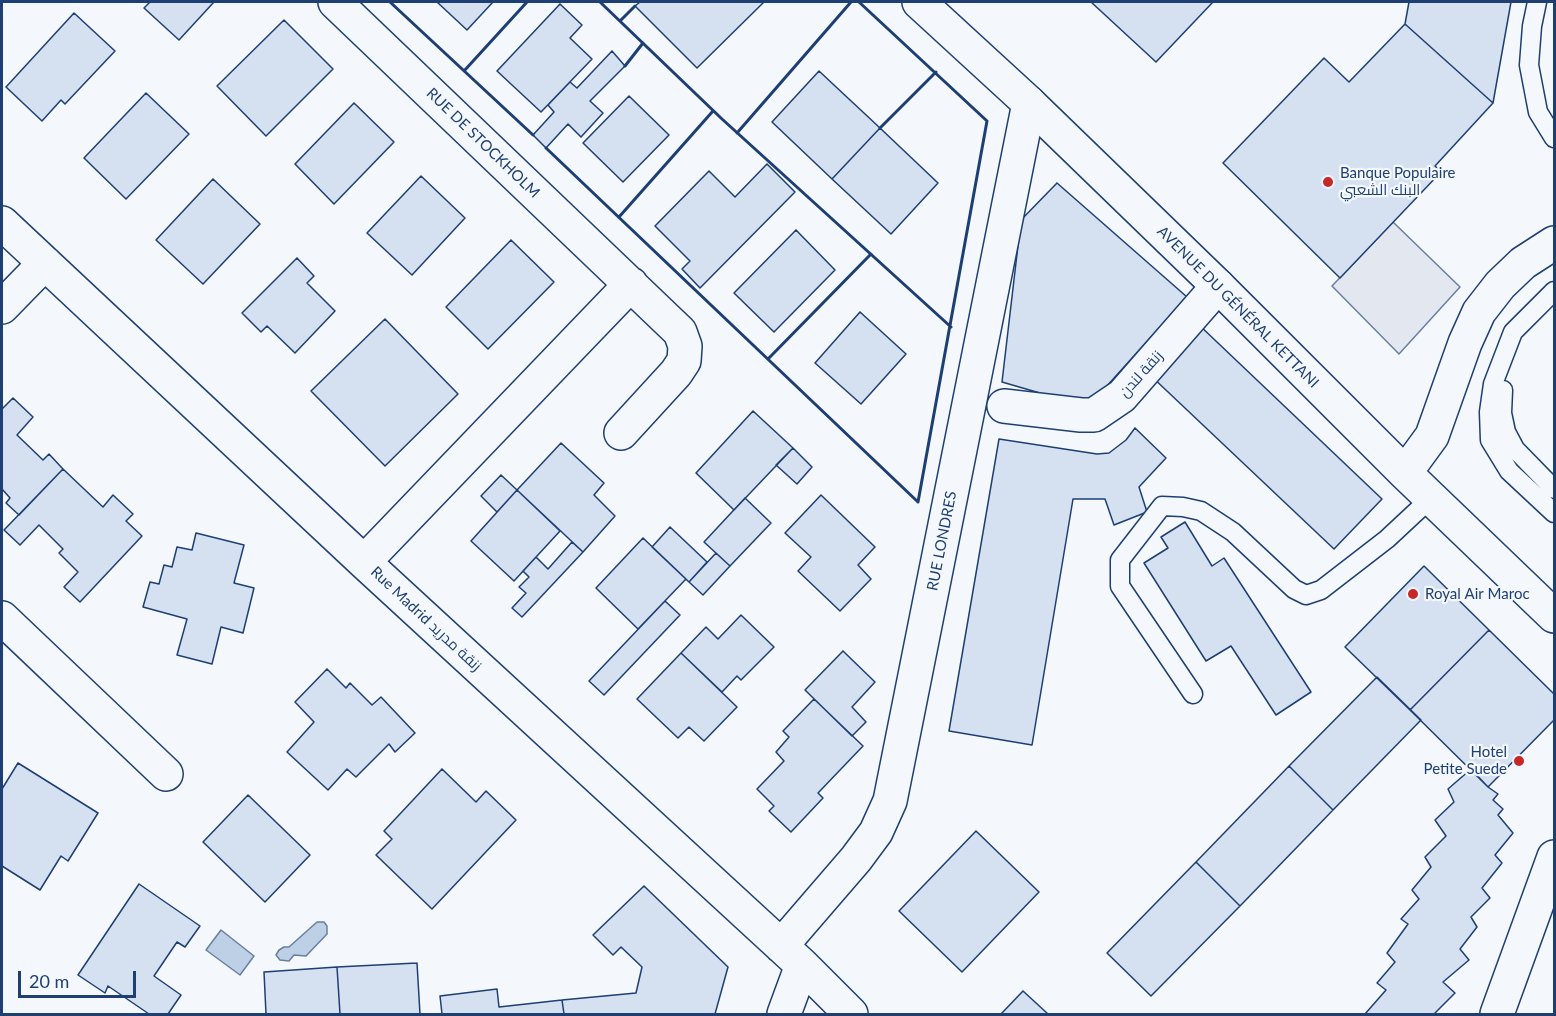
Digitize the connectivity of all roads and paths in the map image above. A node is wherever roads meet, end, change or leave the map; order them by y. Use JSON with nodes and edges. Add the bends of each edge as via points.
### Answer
{"nodes":[{"id":1,"x":335,"y":2,"type":"edge"},
{"id":2,"x":919,"y":2,"type":"edge"},
{"id":3,"x":1537,"y":2,"type":"edge"},
{"id":4,"x":1029,"y":103,"type":"junction"},
{"id":5,"x":1554,"y":138,"type":"edge"},
{"id":6,"x":2,"y":223,"type":"edge"},
{"id":7,"x":1554,"y":243,"type":"edge"},
{"id":8,"x":45,"y":263,"type":"junction"},
{"id":9,"x":631,"y":285,"type":"junction"},
{"id":10,"x":1218,"y":286,"type":"junction"},
{"id":11,"x":1554,"y":291,"type":"edge"},
{"id":12,"x":2,"y":307,"type":"edge"},
{"id":13,"x":1554,"y":308,"type":"edge"},
{"id":14,"x":1004,"y":406,"type":"dead end"},
{"id":15,"x":621,"y":433,"type":"dead end"},
{"id":16,"x":1404,"y":473,"type":"junction"},
{"id":17,"x":1554,"y":489,"type":"edge"},
{"id":18,"x":1431,"y":498,"type":"junction"},
{"id":19,"x":1554,"y":513,"type":"edge"},
{"id":20,"x":364,"y":562,"type":"junction"},
{"id":21,"x":1554,"y":616,"type":"edge"},
{"id":22,"x":2,"y":618,"type":"edge"},
{"id":23,"x":1193,"y":694,"type":"dead end"},
{"id":24,"x":166,"y":774,"type":"dead end"},
{"id":25,"x":1554,"y":857,"type":"edge"},
{"id":26,"x":792,"y":955,"type":"junction"},
{"id":27,"x":784,"y":1014,"type":"edge"},
{"id":28,"x":851,"y":1014,"type":"edge"},
{"id":29,"x":1497,"y":1014,"type":"edge"}],
"edges":[{"from":1,"to":9,"type":"street","name":"RUE DE STOCKHOLM"},
{"from":2,"to":4,"type":"street","name":"AVENUE DU GÉNÉRAL KETTANI"},
{"from":3,"to":5,"type":"lane","via":[[1529,64],[1538,112]]},
{"from":4,"to":10,"type":"street","name":"AVENUE DU GÉNÉRAL KETTANI"},
{"from":4,"to":26,"type":"street","name":"RUE LONDRES","via":[[890,801],[876,832]]},
{"from":6,"to":8,"type":"street","name":"Rue Madrid زنقة مدريد"},
{"from":7,"to":16,"type":"street","via":[[1523,263],[1479,312],[1432,436]]},
{"from":8,"to":12,"type":"street"},
{"from":8,"to":20,"type":"street","name":"Rue Madrid زنقة مدريد"},
{"from":9,"to":15,"type":"street","name":"RUE DE STOCKHOLM","via":[[680,332],[685,346],[684,361]]},
{"from":9,"to":20,"type":"street"},
{"from":10,"to":14,"type":"street","name":"زنقة لندن","via":[[1122,396],[1094,415]]},
{"from":10,"to":16,"type":"street","name":"AVENUE DU GÉNÉRAL KETTANI"},
{"from":11,"to":19,"type":"lane","via":[[1513,332],[1493,384],[1489,412],[1490,440],[1509,471]]},
{"from":13,"to":17,"type":"lane","via":[[1522,341],[1513,358],[1502,394],[1502,413],[1515,449]]},
{"from":16,"to":18,"type":"street","name":"AVENUE DU GÉNÉRAL KETTANI"},
{"from":18,"to":21,"type":"street","name":"AVENUE DU GÉNÉRAL KETTANI"},
{"from":18,"to":23,"type":"lane","via":[[1388,539],[1321,590],[1306,595],[1294,589],[1233,532],[1201,511],[1162,506],[1120,560],[1120,586]]},
{"from":20,"to":26,"type":"street","name":"Rue Madrid زنقة مدريد"},
{"from":22,"to":24,"type":"street"},
{"from":25,"to":29,"type":"street"},
{"from":26,"to":27,"type":"street"},
{"from":26,"to":28,"type":"street","name":"Rue Madrid زنقة مدريد"}]}
